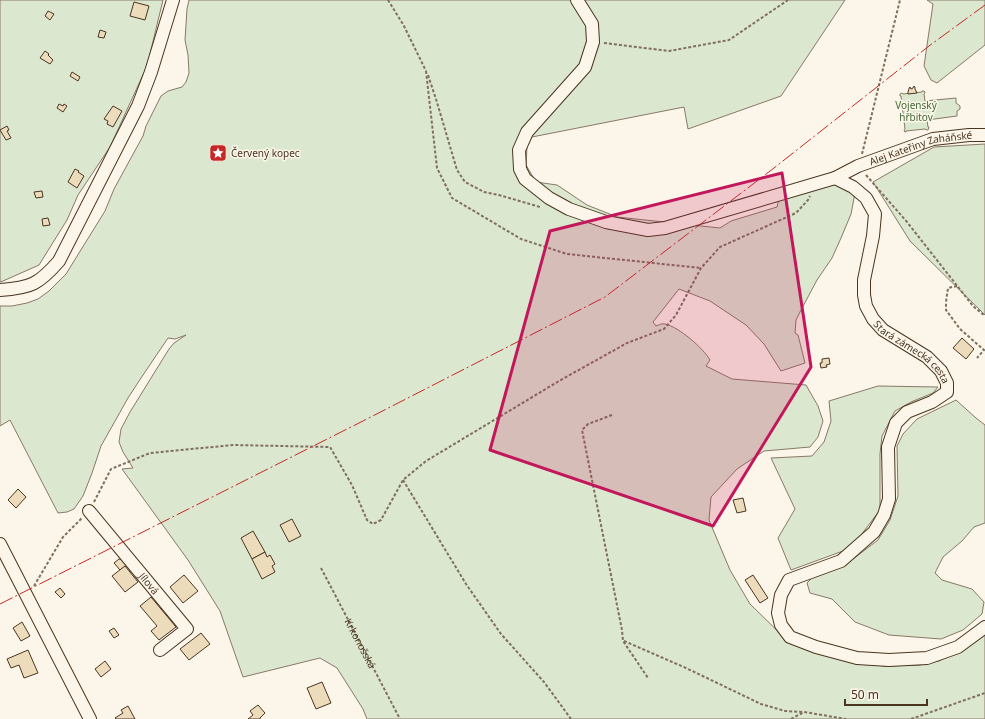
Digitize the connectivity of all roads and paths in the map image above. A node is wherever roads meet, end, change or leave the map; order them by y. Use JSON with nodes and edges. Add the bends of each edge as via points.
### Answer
{"nodes":[{"id":1,"x":173,"y":0,"type":"edge"},
{"id":2,"x":388,"y":0,"type":"edge"},
{"id":3,"x":577,"y":0,"type":"edge"},
{"id":4,"x":788,"y":0,"type":"edge"},
{"id":5,"x":900,"y":0,"type":"edge"},
{"id":6,"x":593,"y":42,"type":"junction"},
{"id":7,"x":426,"y":71,"type":"junction"},
{"id":8,"x":985,"y":135,"type":"edge"},
{"id":9,"x":858,"y":166,"type":"junction"},
{"id":10,"x":835,"y":178,"type":"junction"},
{"id":11,"x":819,"y":183,"type":"junction"},
{"id":12,"x":543,"y":207,"type":"dead end"},
{"id":13,"x":701,"y":268,"type":"junction"},
{"id":14,"x":957,"y":286,"type":"junction"},
{"id":15,"x":0,"y":290,"type":"edge"},
{"id":16,"x":985,"y":316,"type":"edge"},
{"id":17,"x":977,"y":358,"type":"dead end"},
{"id":18,"x":612,"y":415,"type":"dead end"},
{"id":19,"x":403,"y":480,"type":"junction"},
{"id":20,"x":89,"y":511,"type":"junction"},
{"id":21,"x":0,"y":544,"type":"edge"},
{"id":22,"x":321,"y":568,"type":"dead end"},
{"id":23,"x":27,"y":597,"type":"junction"},
{"id":24,"x":985,"y":627,"type":"edge"},
{"id":25,"x":623,"y":641,"type":"junction"},
{"id":26,"x":160,"y":650,"type":"dead end"},
{"id":27,"x":648,"y":678,"type":"dead end"},
{"id":28,"x":985,"y":693,"type":"edge"},
{"id":29,"x":804,"y":712,"type":"junction"},
{"id":30,"x":90,"y":719,"type":"edge"},
{"id":31,"x":400,"y":719,"type":"edge"},
{"id":32,"x":571,"y":719,"type":"edge"},
{"id":33,"x":791,"y":719,"type":"edge"},
{"id":34,"x":846,"y":719,"type":"edge"},
{"id":35,"x":911,"y":719,"type":"edge"}],
"edges":[{"from":1,"to":15,"type":"street","via":[[138,106],[59,261],[46,276],[32,285]]},
{"from":2,"to":7,"type":"path"},
{"from":3,"to":6,"type":"street","via":[[592,24]]},
{"from":4,"to":6,"type":"path","via":[[729,40],[669,51]]},
{"from":5,"to":9,"type":"path"},
{"from":6,"to":11,"type":"street","name":"Alej Kateřiny Zaháňské","via":[[585,67],[527,132],[519,150],[520,169],[525,179],[549,198],[569,209],[606,222],[648,230],[665,228]]},
{"from":7,"to":12,"type":"path","via":[[458,170],[465,182],[484,192]]},
{"from":7,"to":13,"type":"path","via":[[437,168],[452,198],[521,239],[567,254]]},
{"from":8,"to":9,"type":"street","name":"Alej Kateřiny Zaháňské","via":[[933,140]]},
{"from":9,"to":10,"type":"street","name":"Alej Kateřiny Zaháňské"},
{"from":9,"to":14,"type":"path","via":[[907,222]]},
{"from":10,"to":11,"type":"street","name":"Alej Kateřiny Zaháňské"},
{"from":10,"to":24,"type":"street","name":"Stará zámecká cesta","via":[[853,187],[866,198],[875,214],[864,280],[866,306],[883,330],[927,358],[941,371],[947,383],[947,392],[932,402],[907,412],[896,424],[888,447],[889,499],[884,515],[874,532],[841,561],[789,580],[781,595],[778,614],[781,625],[790,637],[816,648],[857,658],[889,660],[933,656],[958,647]]},
{"from":11,"to":13,"type":"path","via":[[796,212],[720,247]]},
{"from":13,"to":19,"type":"path","via":[[676,315],[664,329],[627,344],[559,381],[426,461]]},
{"from":14,"to":16,"type":"path"},
{"from":14,"to":17,"type":"path","via":[[948,288],[946,310],[960,329],[984,350]]},
{"from":18,"to":25,"type":"path","via":[[588,424],[582,430]]},
{"from":19,"to":20,"type":"path","via":[[381,520],[373,524],[367,520],[352,485],[330,447],[233,445],[150,453],[112,469]]},
{"from":19,"to":32,"type":"path","via":[[466,584],[501,634],[544,682]]},
{"from":20,"to":23,"type":"path","via":[[63,537]]},
{"from":20,"to":26,"type":"street","name":"Jílová","via":[[187,629]]},
{"from":21,"to":23,"type":"street"},
{"from":22,"to":31,"type":"path","name":"Krkonošská"},
{"from":23,"to":30,"type":"street"},
{"from":25,"to":27,"type":"path"},
{"from":25,"to":29,"type":"path","via":[[761,704],[786,711]]},
{"from":28,"to":35,"type":"path"},
{"from":29,"to":33,"type":"path"},
{"from":29,"to":34,"type":"path"}]}
